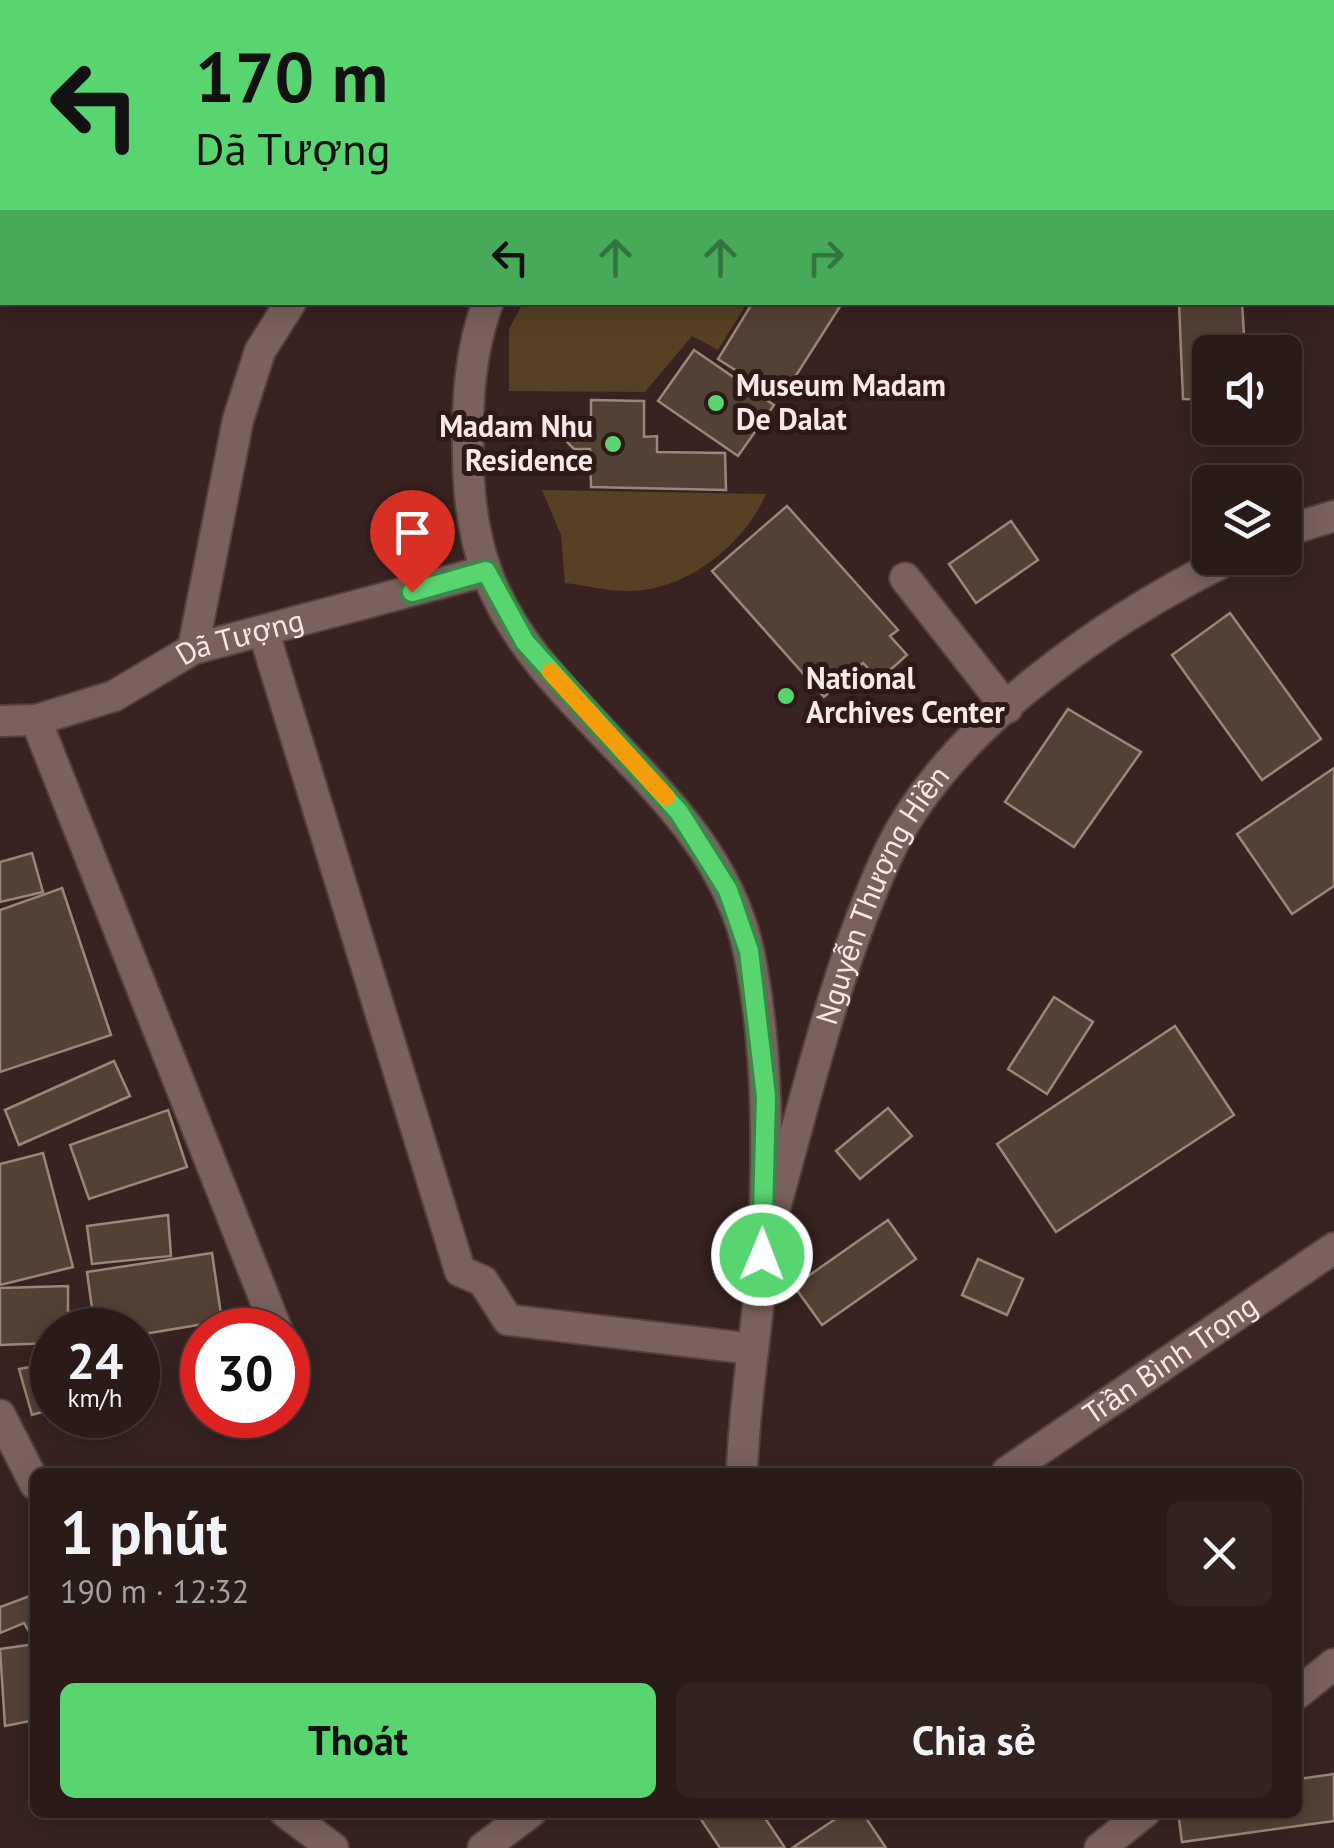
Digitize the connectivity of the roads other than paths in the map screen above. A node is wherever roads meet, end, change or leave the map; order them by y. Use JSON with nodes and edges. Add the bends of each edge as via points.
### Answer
{"nodes":[{"id":1,"x":289,"y":305,"type":"edge"},
{"id":2,"x":487,"y":305,"type":"edge"},
{"id":3,"x":1334,"y":516,"type":"edge"},
{"id":4,"x":1302,"y":526,"type":"edge"},
{"id":5,"x":486,"y":571,"type":"junction"},
{"id":6,"x":1195,"y":575,"type":"edge"},
{"id":7,"x":905,"y":578,"type":"dead end"},
{"id":8,"x":264,"y":633,"type":"junction"},
{"id":9,"x":192,"y":649,"type":"junction"},
{"id":10,"x":1007,"y":708,"type":"junction"},
{"id":11,"x":36,"y":720,"type":"junction"},
{"id":12,"x":0,"y":721,"type":"edge"},
{"id":13,"x":1334,"y":1248,"type":"edge"},
{"id":14,"x":762,"y":1255,"type":"junction"},
{"id":15,"x":268,"y":1308,"type":"edge"},
{"id":16,"x":754,"y":1350,"type":"junction"},
{"id":17,"x":0,"y":1415,"type":"edge"},
{"id":18,"x":742,"y":1468,"type":"edge"},
{"id":19,"x":1013,"y":1468,"type":"edge"},
{"id":20,"x":30,"y":1474,"type":"edge"},
{"id":21,"x":1334,"y":1664,"type":"edge"},
{"id":22,"x":1302,"y":1690,"type":"edge"},
{"id":23,"x":292,"y":1818,"type":"edge"},
{"id":24,"x":523,"y":1818,"type":"edge"},
{"id":25,"x":1138,"y":1818,"type":"edge"},
{"id":26,"x":333,"y":1848,"type":"edge"},
{"id":27,"x":483,"y":1848,"type":"edge"},
{"id":28,"x":1100,"y":1848,"type":"edge"}],
"edges":[{"from":1,"to":9,"type":"street","via":[[260,351],[238,420]]},
{"from":2,"to":5,"type":"street","via":[[467,403],[468,486]]},
{"from":3,"to":4,"type":"street"},
{"from":5,"to":8,"type":"street","name":"Dã Tượng"},
{"from":5,"to":14,"type":"street","via":[[525,642],[679,812],[728,890],[749,951],[766,1096]]},
{"from":6,"to":10,"type":"street","name":"Nguyễn Thượng Hiền","via":[[1089,642]]},
{"from":7,"to":10,"type":"street"},
{"from":8,"to":9,"type":"street","name":"Dã Tượng"},
{"from":8,"to":16,"type":"street","via":[[460,1271],[483,1281],[508,1320]]},
{"from":9,"to":11,"type":"street","name":"Dã Tượng","via":[[114,696]]},
{"from":10,"to":14,"type":"street","name":"Nguyễn Thượng Hiền","via":[[922,797],[890,851],[818,1052]]},
{"from":11,"to":12,"type":"street","name":"Dã Tượng"},
{"from":11,"to":15,"type":"street"},
{"from":13,"to":19,"type":"street","name":"Trần Bình Trọng"},
{"from":14,"to":16,"type":"street"},
{"from":16,"to":18,"type":"street"},
{"from":17,"to":20,"type":"street"},
{"from":21,"to":22,"type":"street"},
{"from":23,"to":26,"type":"street"},
{"from":24,"to":27,"type":"street"},
{"from":25,"to":28,"type":"street"}]}
